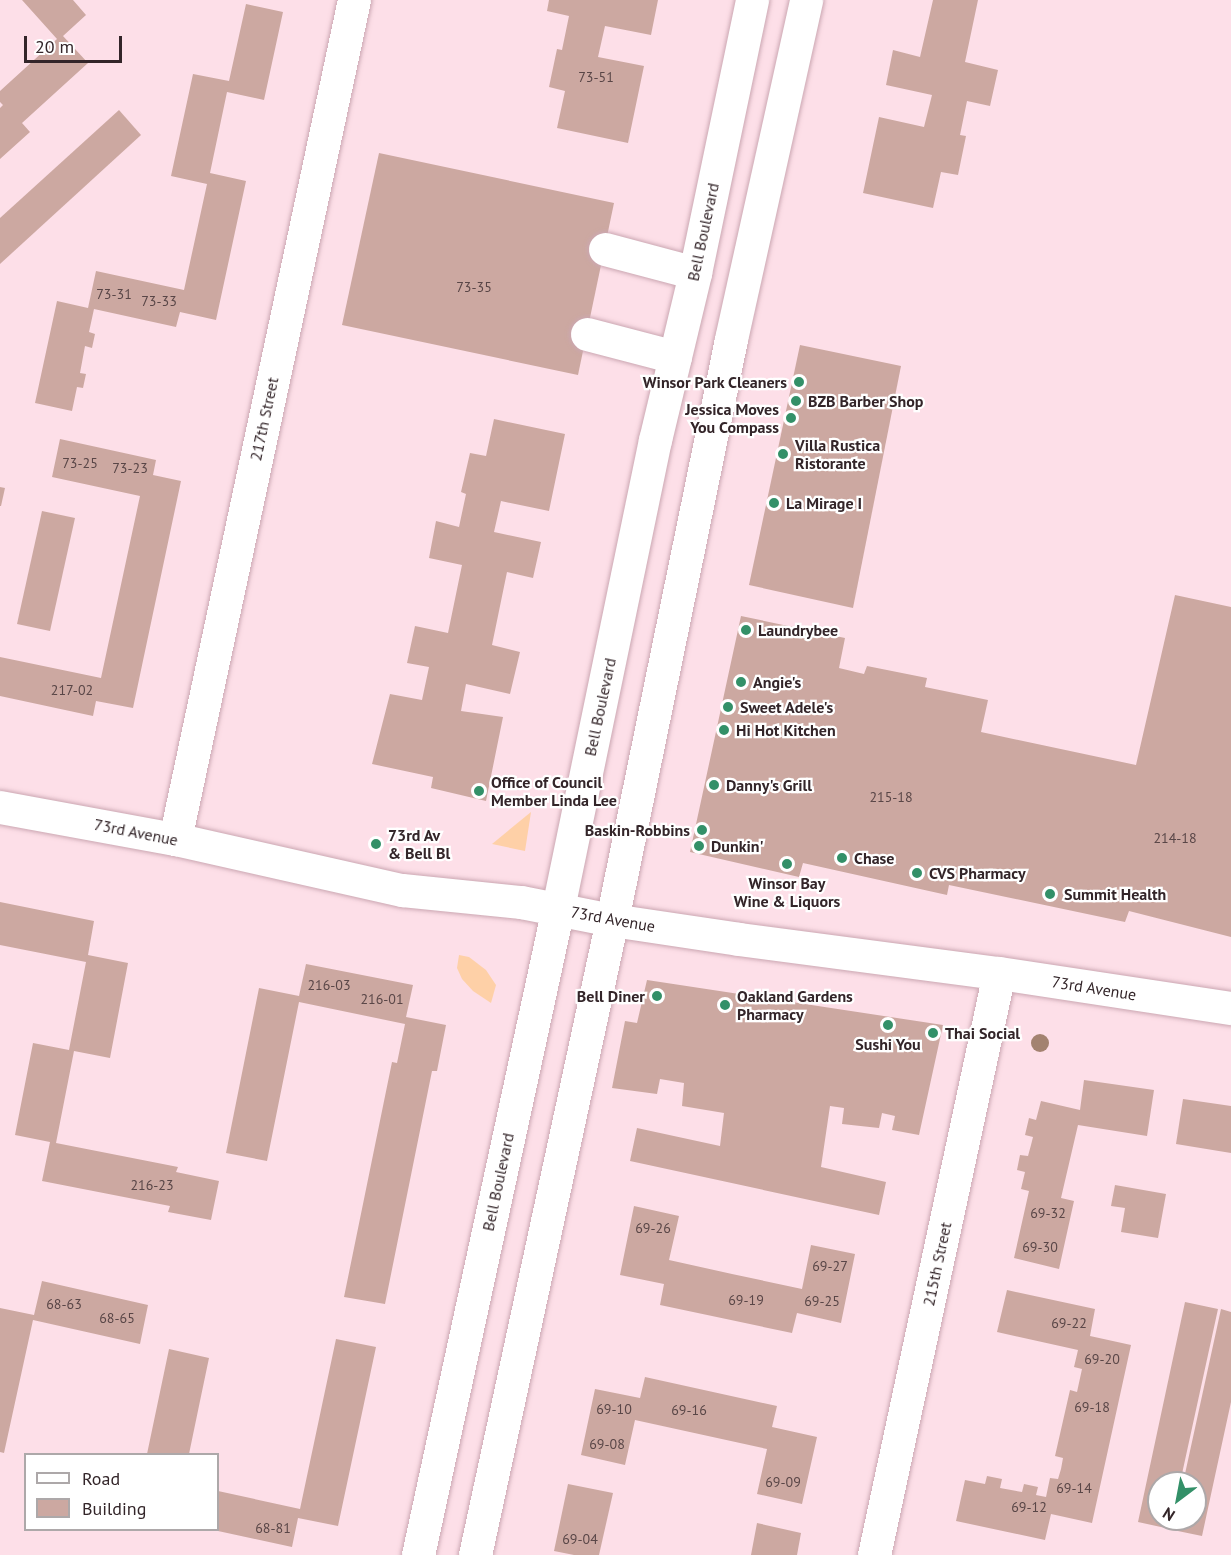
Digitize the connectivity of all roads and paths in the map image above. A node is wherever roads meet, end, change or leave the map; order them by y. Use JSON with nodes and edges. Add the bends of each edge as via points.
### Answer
{"nodes":[{"id":1,"x":354,"y":0,"type":"edge"},
{"id":2,"x":752,"y":0,"type":"edge"},
{"id":3,"x":806,"y":0,"type":"edge"},
{"id":4,"x":605,"y":249,"type":"dead end"},
{"id":5,"x":695,"y":273,"type":"junction"},
{"id":6,"x":587,"y":334,"type":"dead end"},
{"id":7,"x":675,"y":357,"type":"junction"},
{"id":8,"x":0,"y":807,"type":"edge"},
{"id":9,"x":175,"y":839,"type":"junction"},
{"id":10,"x":558,"y":908,"type":"junction"},
{"id":11,"x":612,"y":920,"type":"junction"},
{"id":12,"x":999,"y":973,"type":"junction"},
{"id":13,"x":1231,"y":1008,"type":"edge"},
{"id":14,"x":418,"y":1555,"type":"edge"},
{"id":15,"x":475,"y":1555,"type":"edge"},
{"id":16,"x":874,"y":1555,"type":"edge"}],
"edges":[{"from":1,"to":9,"type":"street","name":"217th Street"},
{"from":2,"to":5,"type":"street","name":"Bell Boulevard"},
{"from":3,"to":11,"type":"street","via":[[730,339]]},
{"from":4,"to":5,"type":"street"},
{"from":5,"to":7,"type":"street","name":"Bell Boulevard"},
{"from":6,"to":7,"type":"street"},
{"from":7,"to":10,"type":"street","name":"Bell Boulevard"},
{"from":8,"to":9,"type":"street","name":"73rd Avenue"},
{"from":9,"to":10,"type":"street","name":"73rd Avenue","via":[[402,890]]},
{"from":10,"to":11,"type":"street","name":"73rd Avenue"},
{"from":10,"to":14,"type":"street","name":"Bell Boulevard"},
{"from":11,"to":12,"type":"street","name":"73rd Avenue"},
{"from":11,"to":15,"type":"street"},
{"from":12,"to":13,"type":"street","name":"73rd Avenue"},
{"from":12,"to":16,"type":"street","name":"215th Street"}]}
